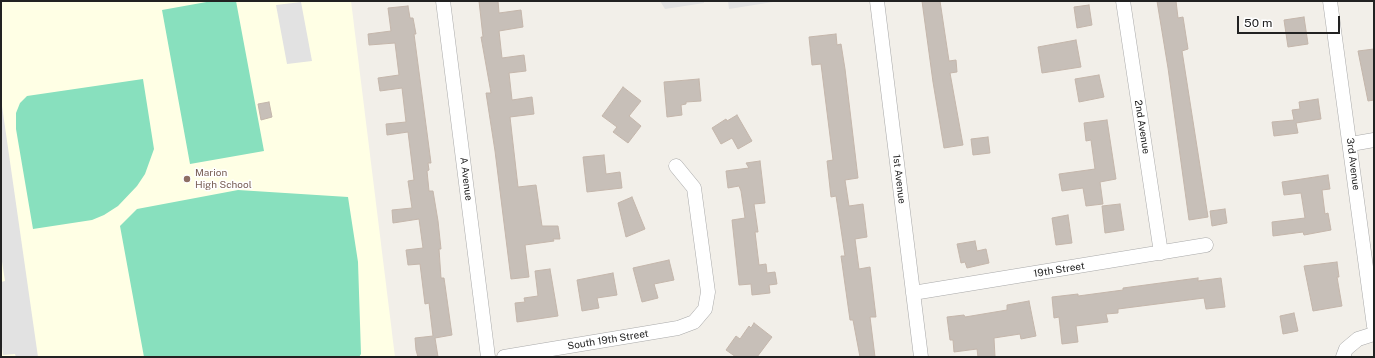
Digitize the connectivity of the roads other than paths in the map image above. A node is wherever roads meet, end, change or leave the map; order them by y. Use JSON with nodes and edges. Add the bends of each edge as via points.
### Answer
{"nodes":[{"id":1,"x":443,"y":1,"type":"edge"},
{"id":2,"x":876,"y":1,"type":"edge"},
{"id":3,"x":1123,"y":1,"type":"edge"},
{"id":4,"x":1330,"y":1,"type":"edge"},
{"id":5,"x":1374,"y":140,"type":"edge"},
{"id":6,"x":1351,"y":144,"type":"junction"},
{"id":7,"x":676,"y":166,"type":"dead end"},
{"id":8,"x":1206,"y":245,"type":"dead end"},
{"id":9,"x":1161,"y":253,"type":"junction"},
{"id":10,"x":913,"y":293,"type":"junction"},
{"id":11,"x":1374,"y":326,"type":"edge"},
{"id":12,"x":1374,"y":334,"type":"edge"},
{"id":13,"x":488,"y":357,"type":"edge"},
{"id":14,"x":504,"y":357,"type":"edge"},
{"id":15,"x":921,"y":357,"type":"edge"},
{"id":16,"x":1343,"y":357,"type":"edge"}],
"edges":[{"from":1,"to":13,"type":"street","name":"A Avenue"},
{"from":2,"to":10,"type":"street","name":"1st Avenue"},
{"from":3,"to":9,"type":"street","name":"2nd Avenue"},
{"from":4,"to":6,"type":"street","name":"3rd Avenue"},
{"from":5,"to":6,"type":"street"},
{"from":6,"to":11,"type":"street","name":"3rd Avenue"},
{"from":7,"to":14,"type":"street","name":"South 19th Street","via":[[694,188],[708,292],[705,308],[694,322],[678,328]]},
{"from":8,"to":9,"type":"street","name":"19th Street"},
{"from":9,"to":10,"type":"street","name":"19th Street"},
{"from":10,"to":15,"type":"street","name":"1st Avenue"},
{"from":12,"to":16,"type":"street","via":[[1358,339],[1346,349]]}]}
